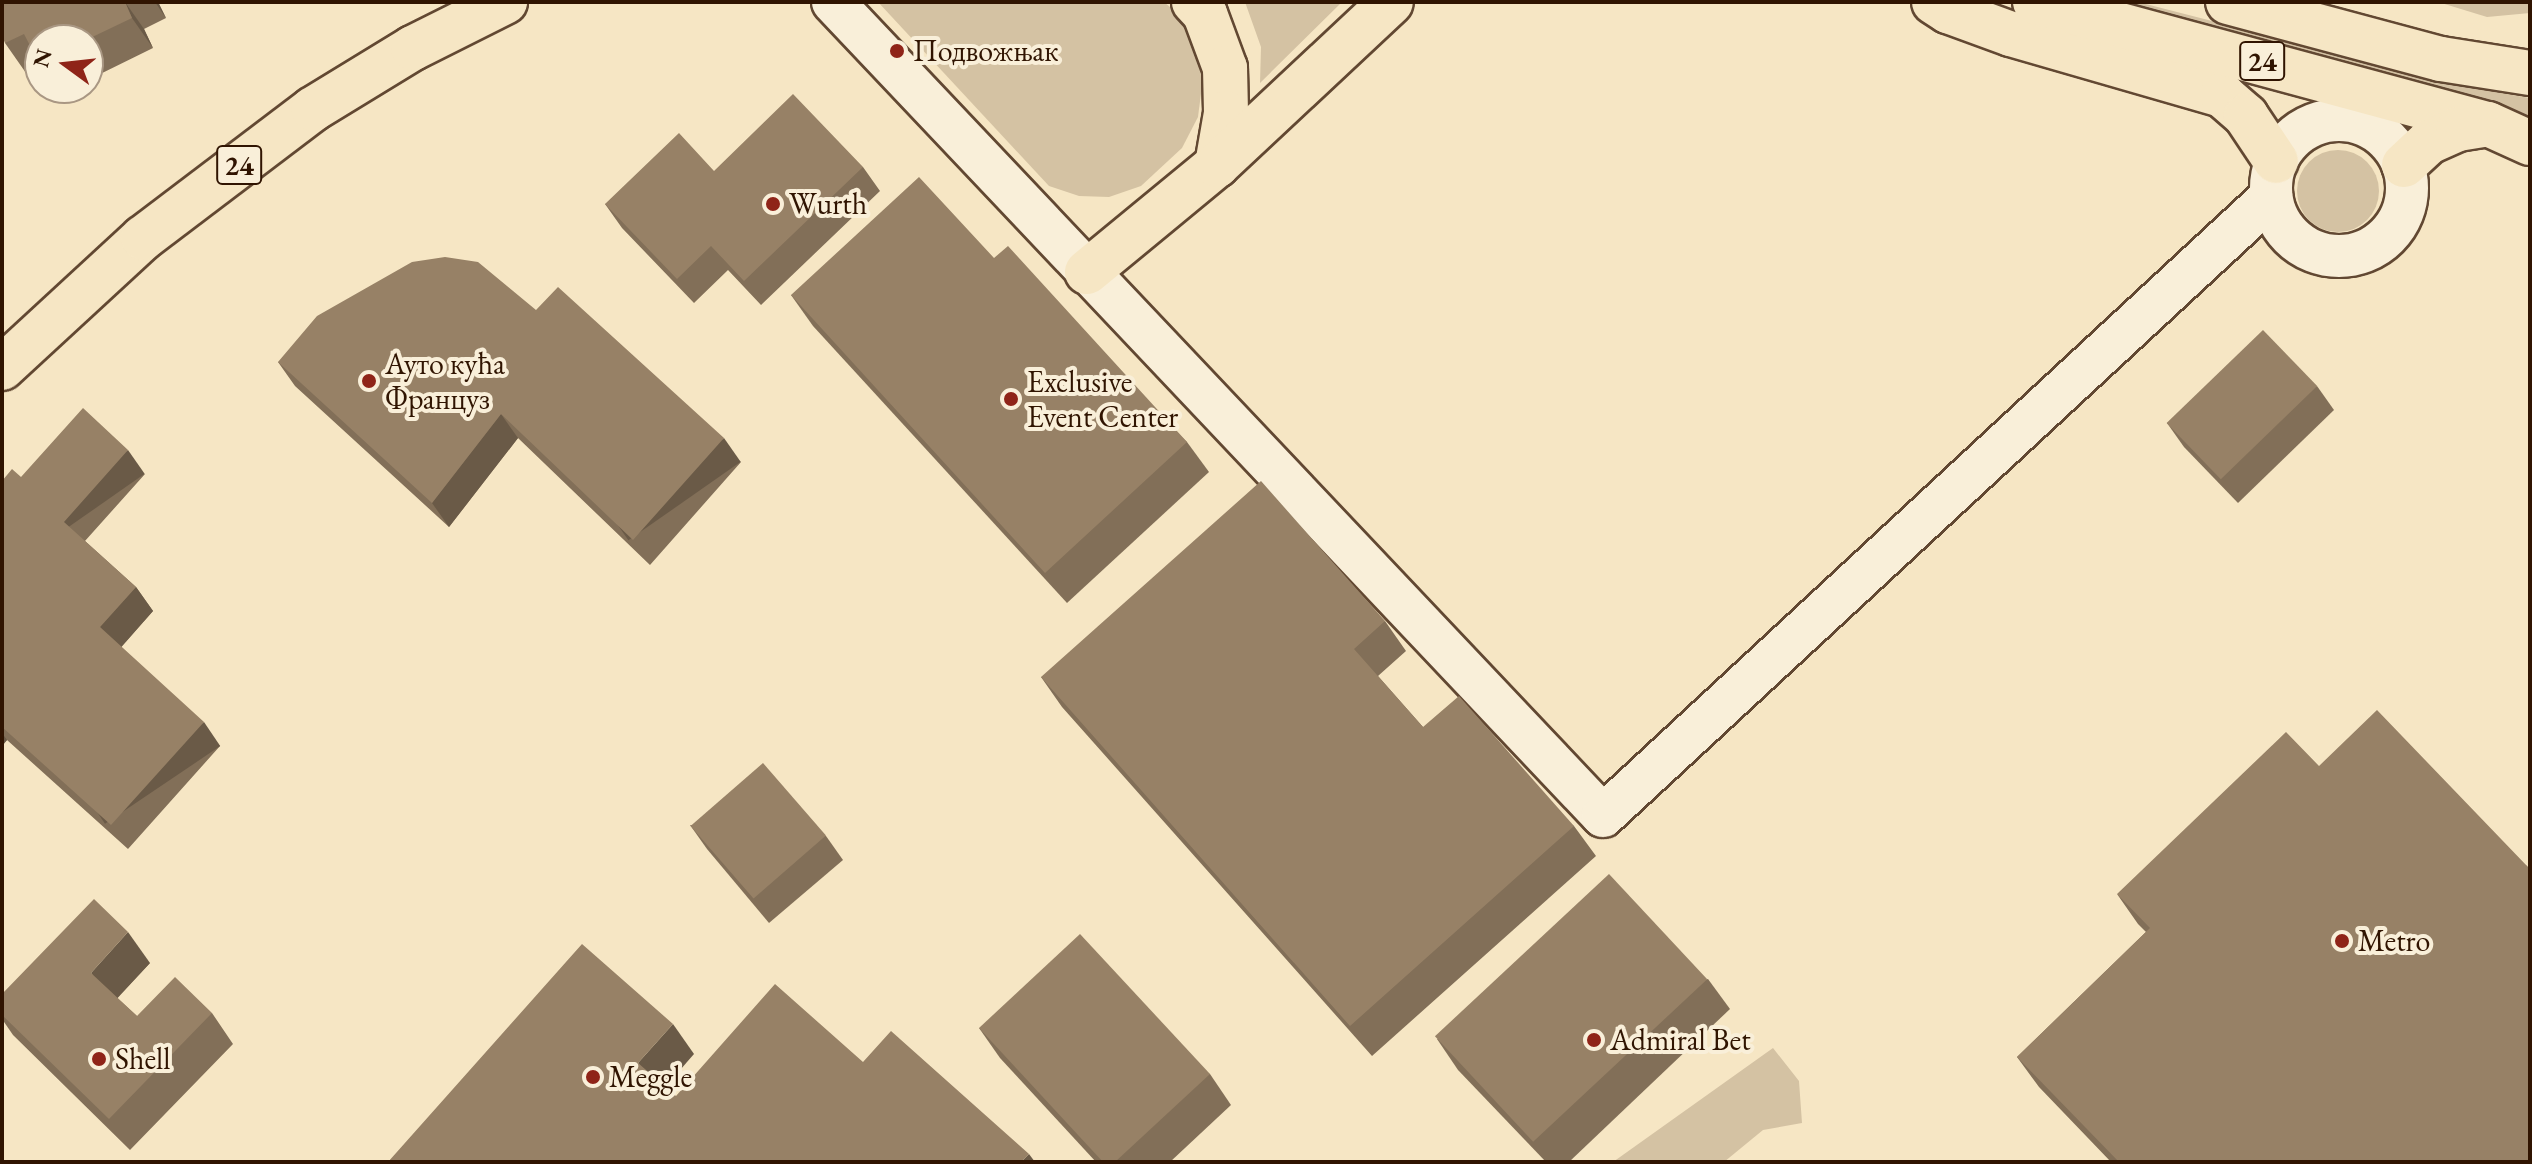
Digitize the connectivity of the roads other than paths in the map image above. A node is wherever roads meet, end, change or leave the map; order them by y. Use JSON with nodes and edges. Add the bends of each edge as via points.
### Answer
{"nodes":[{"id":1,"x":505,"y":2,"type":"edge"},
{"id":2,"x":833,"y":2,"type":"edge"},
{"id":3,"x":1194,"y":2,"type":"edge"},
{"id":4,"x":1391,"y":2,"type":"edge"},
{"id":5,"x":1934,"y":2,"type":"edge"},
{"id":6,"x":2035,"y":2,"type":"edge"},
{"id":7,"x":2228,"y":2,"type":"edge"},
{"id":8,"x":2530,"y":48,"type":"edge"},
{"id":9,"x":2441,"y":59,"type":"junction"},
{"id":10,"x":2530,"y":73,"type":"edge"},
{"id":11,"x":2488,"y":124,"type":"junction"},
{"id":12,"x":2530,"y":143,"type":"edge"},
{"id":13,"x":1217,"y":165,"type":"junction"},
{"id":14,"x":2404,"y":165,"type":"junction"},
{"id":15,"x":2273,"y":179,"type":"junction"},
{"id":16,"x":1087,"y":272,"type":"junction"},
{"id":17,"x":2,"y":368,"type":"edge"}],
"edges":[{"from":1,"to":17,"type":"main road","number":"24","via":[[413,48],[313,109],[143,238]]},
{"from":2,"to":16,"type":"street"},
{"from":3,"to":13,"type":"main road","via":[[1205,14],[1225,68],[1226,113]]},
{"from":4,"to":13,"type":"main road"},
{"from":5,"to":15,"type":"main road","via":[[2011,34],[2222,95],[2246,116]]},
{"from":6,"to":11,"type":"main road","number":"24"},
{"from":7,"to":9,"type":"main road","number":"24"},
{"from":8,"to":9,"type":"main road"},
{"from":9,"to":10,"type":"main road","number":"24"},
{"from":11,"to":12,"type":"main road","number":"24"},
{"from":11,"to":14,"type":"main road","via":[[2429,142]]},
{"from":13,"to":16,"type":"main road"},
{"from":14,"to":15,"type":"street","via":[[2375,129],[2353,120],[2330,119],[2289,141]]},
{"from":14,"to":15,"type":"street","via":[[2408,188],[2393,231],[2355,255],[2311,251],[2292,238],[2278,219]]},
{"from":15,"to":16,"type":"street","via":[[1603,816]]}]}
